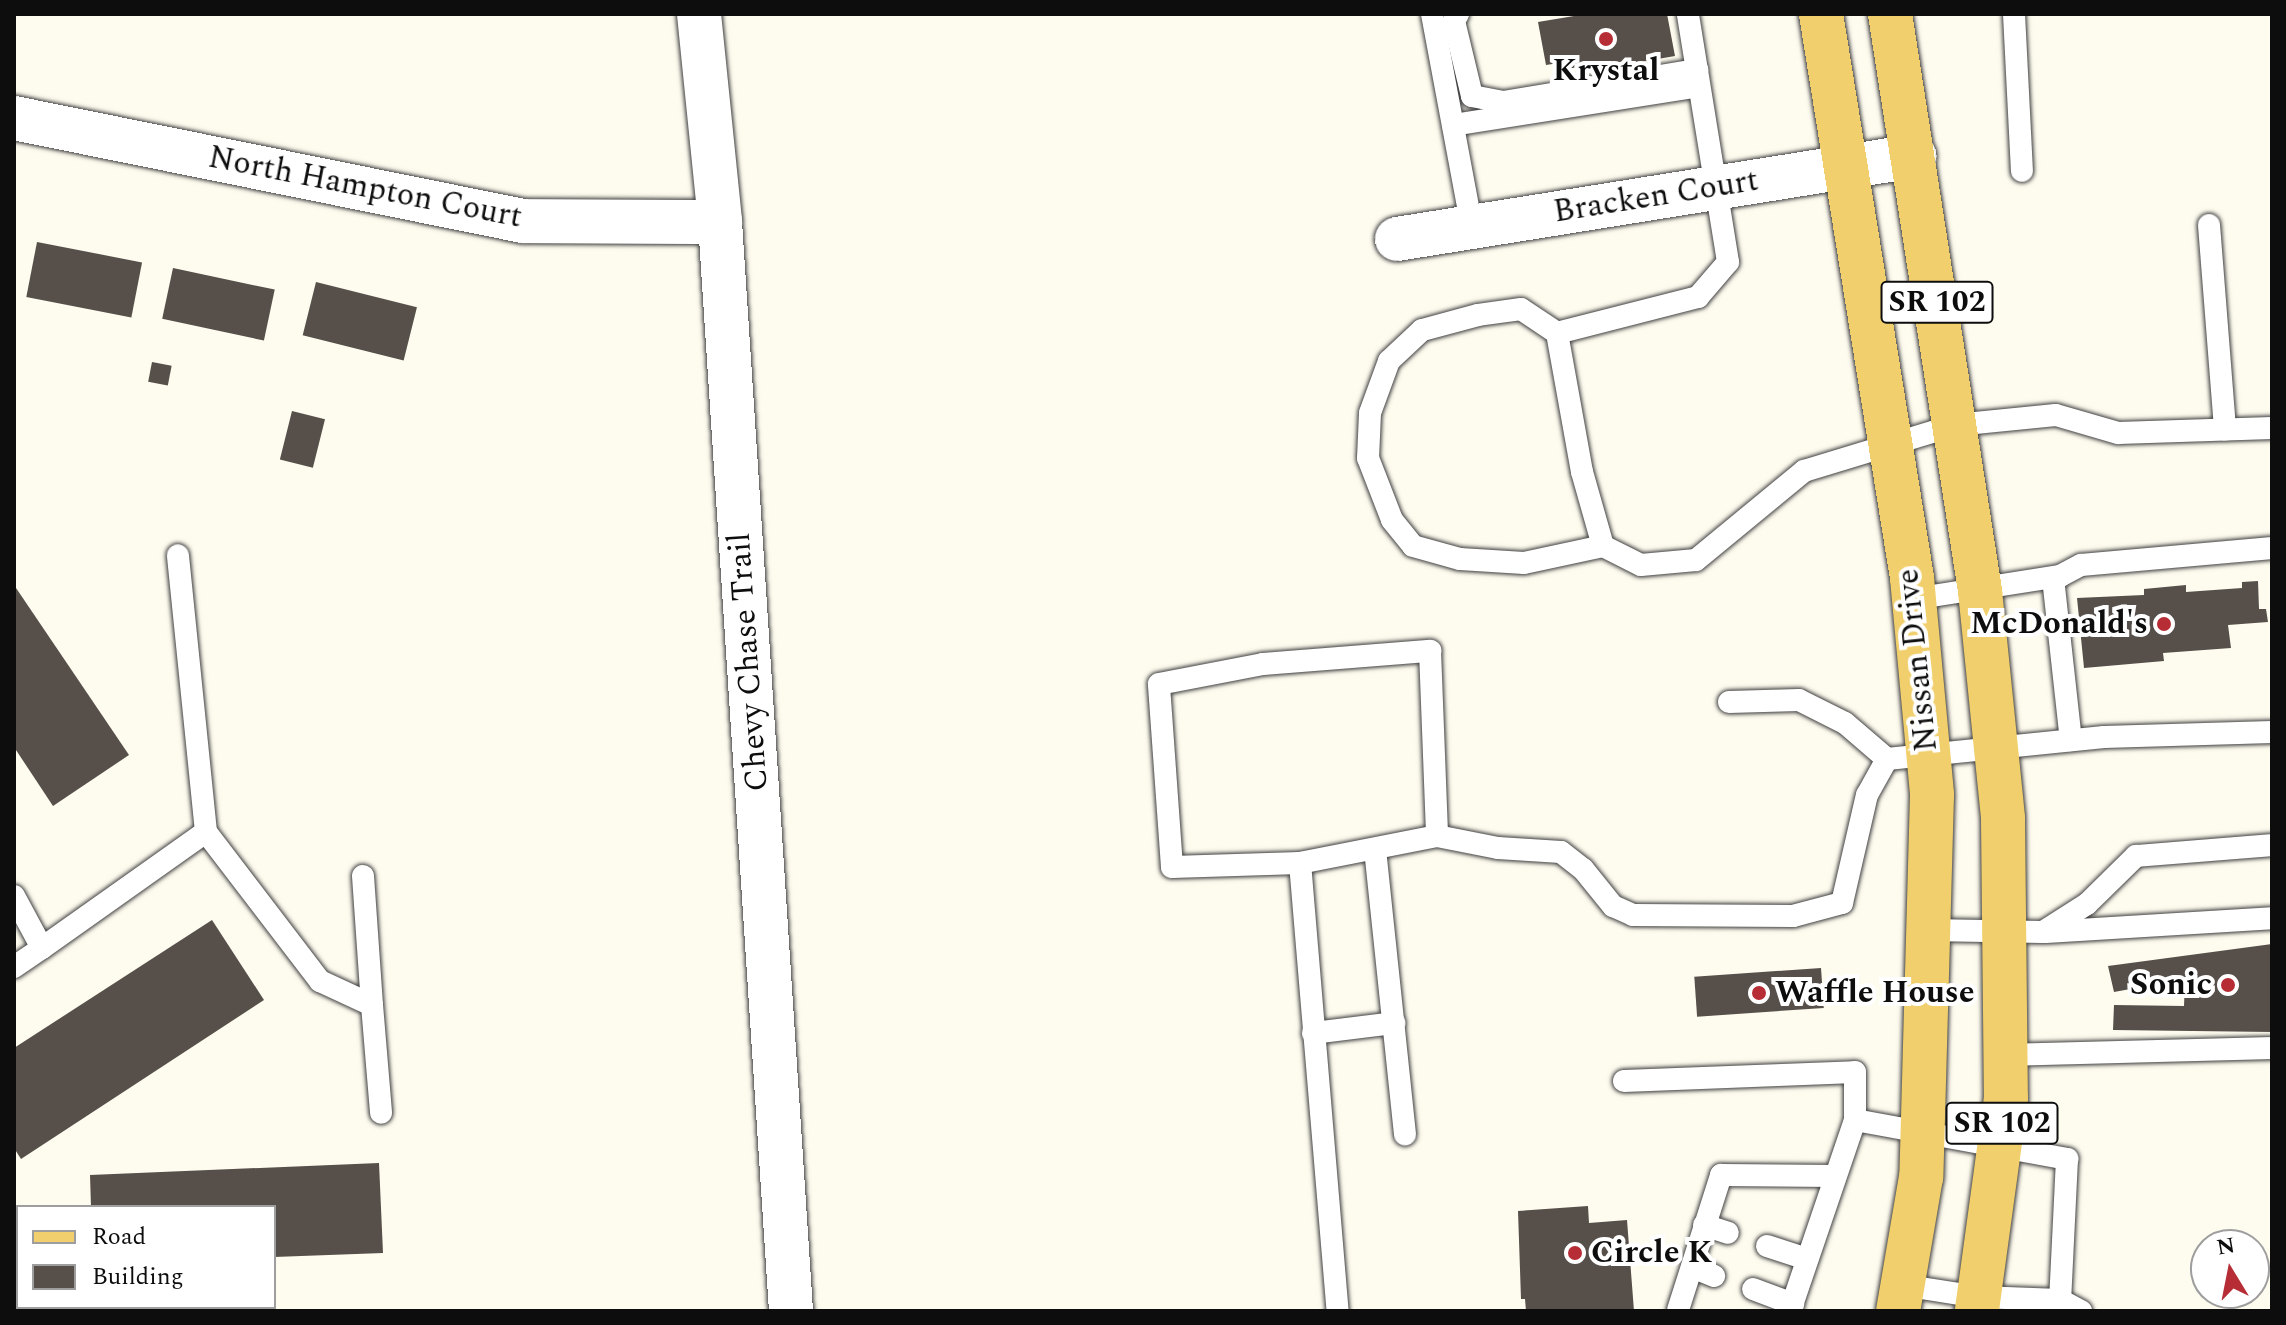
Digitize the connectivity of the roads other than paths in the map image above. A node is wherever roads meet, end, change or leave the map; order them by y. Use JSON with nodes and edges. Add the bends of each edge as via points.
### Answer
{"nodes":[{"id":1,"x":699,"y":14,"type":"edge"},
{"id":2,"x":1432,"y":14,"type":"edge"},
{"id":3,"x":1458,"y":14,"type":"edge"},
{"id":4,"x":1688,"y":14,"type":"edge"},
{"id":5,"x":1821,"y":14,"type":"edge"},
{"id":6,"x":1890,"y":14,"type":"edge"},
{"id":7,"x":2014,"y":14,"type":"edge"},
{"id":8,"x":1698,"y":78,"type":"junction"},
{"id":9,"x":14,"y":118,"type":"edge"},
{"id":10,"x":1453,"y":125,"type":"junction"},
{"id":11,"x":1914,"y":156,"type":"junction"},
{"id":12,"x":1845,"y":165,"type":"junction"},
{"id":13,"x":2022,"y":171,"type":"dead end"},
{"id":14,"x":1715,"y":187,"type":"junction"},
{"id":15,"x":720,"y":222,"type":"junction"},
{"id":16,"x":2209,"y":225,"type":"dead end"},
{"id":17,"x":1472,"y":227,"type":"junction"},
{"id":18,"x":1397,"y":239,"type":"dead end"},
{"id":19,"x":1557,"y":333,"type":"junction"},
{"id":20,"x":1955,"y":425,"type":"junction"},
{"id":21,"x":2272,"y":428,"type":"edge"},
{"id":22,"x":2225,"y":429,"type":"junction"},
{"id":23,"x":1890,"y":442,"type":"junction"},
{"id":24,"x":1603,"y":546,"type":"junction"},
{"id":25,"x":2272,"y":548,"type":"edge"},
{"id":26,"x":178,"y":555,"type":"dead end"},
{"id":27,"x":2053,"y":578,"type":"junction"},
{"id":28,"x":1980,"y":591,"type":"junction"},
{"id":29,"x":1913,"y":599,"type":"junction"},
{"id":30,"x":1729,"y":702,"type":"dead end"},
{"id":31,"x":2272,"y":732,"type":"edge"},
{"id":32,"x":2071,"y":740,"type":"junction"},
{"id":33,"x":1996,"y":746,"type":"junction"},
{"id":34,"x":1907,"y":757,"type":"junction"},
{"id":35,"x":206,"y":832,"type":"junction"},
{"id":36,"x":1437,"y":836,"type":"junction"},
{"id":37,"x":2272,"y":845,"type":"edge"},
{"id":38,"x":1375,"y":849,"type":"junction"},
{"id":39,"x":1300,"y":863,"type":"junction"},
{"id":40,"x":363,"y":876,"type":"dead end"},
{"id":41,"x":14,"y":896,"type":"edge"},
{"id":42,"x":2272,"y":918,"type":"edge"},
{"id":43,"x":1928,"y":930,"type":"junction"},
{"id":44,"x":2023,"y":933,"type":"junction"},
{"id":45,"x":42,"y":948,"type":"junction"},
{"id":46,"x":14,"y":967,"type":"edge"},
{"id":47,"x":372,"y":1005,"type":"junction"},
{"id":48,"x":1394,"y":1023,"type":"junction"},
{"id":49,"x":1313,"y":1033,"type":"junction"},
{"id":50,"x":2272,"y":1048,"type":"edge"},
{"id":51,"x":2005,"y":1055,"type":"junction"},
{"id":52,"x":1624,"y":1081,"type":"dead end"},
{"id":53,"x":381,"y":1113,"type":"dead end"},
{"id":54,"x":1855,"y":1120,"type":"junction"},
{"id":55,"x":1405,"y":1134,"type":"dead end"},
{"id":56,"x":1922,"y":1136,"type":"junction"},
{"id":57,"x":1999,"y":1149,"type":"junction"},
{"id":58,"x":1835,"y":1176,"type":"junction"},
{"id":59,"x":1704,"y":1225,"type":"junction"},
{"id":60,"x":1728,"y":1233,"type":"dead end"},
{"id":61,"x":1767,"y":1246,"type":"dead end"},
{"id":62,"x":1807,"y":1259,"type":"junction"},
{"id":63,"x":1692,"y":1267,"type":"junction"},
{"id":64,"x":1714,"y":1276,"type":"dead end"},
{"id":65,"x":1753,"y":1289,"type":"dead end"},
{"id":66,"x":1900,"y":1298,"type":"edge"},
{"id":67,"x":2060,"y":1300,"type":"junction"},
{"id":68,"x":1978,"y":1304,"type":"edge"},
{"id":69,"x":1791,"y":1308,"type":"edge"},
{"id":70,"x":1678,"y":1310,"type":"edge"},
{"id":71,"x":791,"y":1311,"type":"edge"},
{"id":72,"x":1338,"y":1311,"type":"edge"},
{"id":73,"x":2081,"y":1311,"type":"edge"}],
"edges":[{"from":1,"to":15,"type":"street","name":"Chevy Chase Trail"},
{"from":2,"to":10,"type":"lane"},
{"from":3,"to":8,"type":"lane","via":[[1454,21],[1472,96],[1503,102]]},
{"from":4,"to":8,"type":"lane"},
{"from":5,"to":12,"type":"main road","name":"Nissan Drive","number":"SR 102"},
{"from":6,"to":11,"type":"main road","number":"SR 102"},
{"from":7,"to":13,"type":"lane"},
{"from":8,"to":10,"type":"lane"},
{"from":8,"to":14,"type":"lane"},
{"from":9,"to":15,"type":"street","name":"North Hampton Court","via":[[523,221]]},
{"from":10,"to":17,"type":"lane"},
{"from":11,"to":12,"type":"street","name":"Bracken Court"},
{"from":11,"to":20,"type":"main road","number":"SR 102"},
{"from":12,"to":14,"type":"street","name":"Bracken Court"},
{"from":12,"to":23,"type":"main road","name":"Nissan Drive","number":"SR 102"},
{"from":14,"to":17,"type":"street","name":"Bracken Court"},
{"from":14,"to":19,"type":"lane","via":[[1728,262],[1698,297]]},
{"from":15,"to":71,"type":"street","name":"Chevy Chase Trail"},
{"from":16,"to":22,"type":"lane"},
{"from":17,"to":18,"type":"street","name":"Bracken Court"},
{"from":19,"to":24,"type":"lane","via":[[1582,472]]},
{"from":19,"to":24,"type":"lane","via":[[1521,309],[1422,330],[1389,361],[1370,413],[1368,458],[1392,520],[1413,546],[1460,559],[1524,563]]},
{"from":20,"to":22,"type":"lane","via":[[2056,415],[2118,433]]},
{"from":20,"to":23,"type":"lane"},
{"from":20,"to":28,"type":"main road","number":"SR 102"},
{"from":21,"to":22,"type":"lane"},
{"from":23,"to":24,"type":"lane","via":[[1804,471],[1696,560],[1641,565]]},
{"from":23,"to":29,"type":"main road","name":"Nissan Drive","number":"SR 102"},
{"from":25,"to":27,"type":"lane","via":[[2081,565]]},
{"from":26,"to":35,"type":"lane"},
{"from":27,"to":28,"type":"lane"},
{"from":27,"to":32,"type":"lane"},
{"from":28,"to":29,"type":"lane"},
{"from":28,"to":33,"type":"main road","number":"SR 102"},
{"from":29,"to":34,"type":"main road","name":"Nissan Drive","number":"SR 102"},
{"from":30,"to":34,"type":"lane","via":[[1799,700]]},
{"from":31,"to":32,"type":"lane"},
{"from":32,"to":33,"type":"lane"},
{"from":33,"to":34,"type":"lane"},
{"from":33,"to":44,"type":"main road","number":"SR 102"},
{"from":34,"to":36,"type":"lane","via":[[1867,795],[1842,903],[1793,916],[1633,915],[1613,906],[1583,869],[1561,852],[1498,848]]},
{"from":34,"to":43,"type":"main road","name":"Nissan Drive","number":"SR 102"},
{"from":35,"to":45,"type":"lane"},
{"from":35,"to":47,"type":"lane","via":[[320,981]]},
{"from":36,"to":38,"type":"lane"},
{"from":36,"to":39,"type":"lane","via":[[1430,651],[1263,664],[1159,684],[1172,867]]},
{"from":37,"to":44,"type":"lane","via":[[2136,856],[2087,904]]},
{"from":38,"to":39,"type":"lane"},
{"from":38,"to":48,"type":"lane"},
{"from":39,"to":49,"type":"lane"},
{"from":40,"to":47,"type":"lane"},
{"from":41,"to":45,"type":"lane"},
{"from":42,"to":44,"type":"lane"},
{"from":43,"to":44,"type":"lane"},
{"from":43,"to":56,"type":"main road","name":"Nissan Drive","number":"SR 102"},
{"from":44,"to":51,"type":"main road","number":"SR 102"},
{"from":45,"to":46,"type":"lane"},
{"from":47,"to":53,"type":"lane"},
{"from":48,"to":49,"type":"lane"},
{"from":48,"to":55,"type":"lane"},
{"from":49,"to":72,"type":"lane"},
{"from":50,"to":51,"type":"lane"},
{"from":51,"to":57,"type":"main road","number":"SR 102"},
{"from":52,"to":54,"type":"lane","via":[[1855,1072]]},
{"from":54,"to":56,"type":"lane"},
{"from":54,"to":58,"type":"lane"},
{"from":56,"to":57,"type":"lane"},
{"from":56,"to":66,"type":"main road","name":"Nissan Drive","number":"SR 102","via":[[1921,1177]]},
{"from":57,"to":67,"type":"lane","via":[[2067,1159]]},
{"from":57,"to":68,"type":"main road","number":"SR 102"},
{"from":58,"to":59,"type":"lane","via":[[1721,1175]]},
{"from":58,"to":62,"type":"lane"},
{"from":59,"to":60,"type":"lane"},
{"from":59,"to":63,"type":"lane"},
{"from":61,"to":62,"type":"lane"},
{"from":62,"to":69,"type":"lane"},
{"from":63,"to":64,"type":"lane"},
{"from":63,"to":70,"type":"lane"},
{"from":65,"to":69,"type":"lane"},
{"from":66,"to":68,"type":"lane"},
{"from":67,"to":68,"type":"lane"},
{"from":67,"to":73,"type":"lane"}]}
